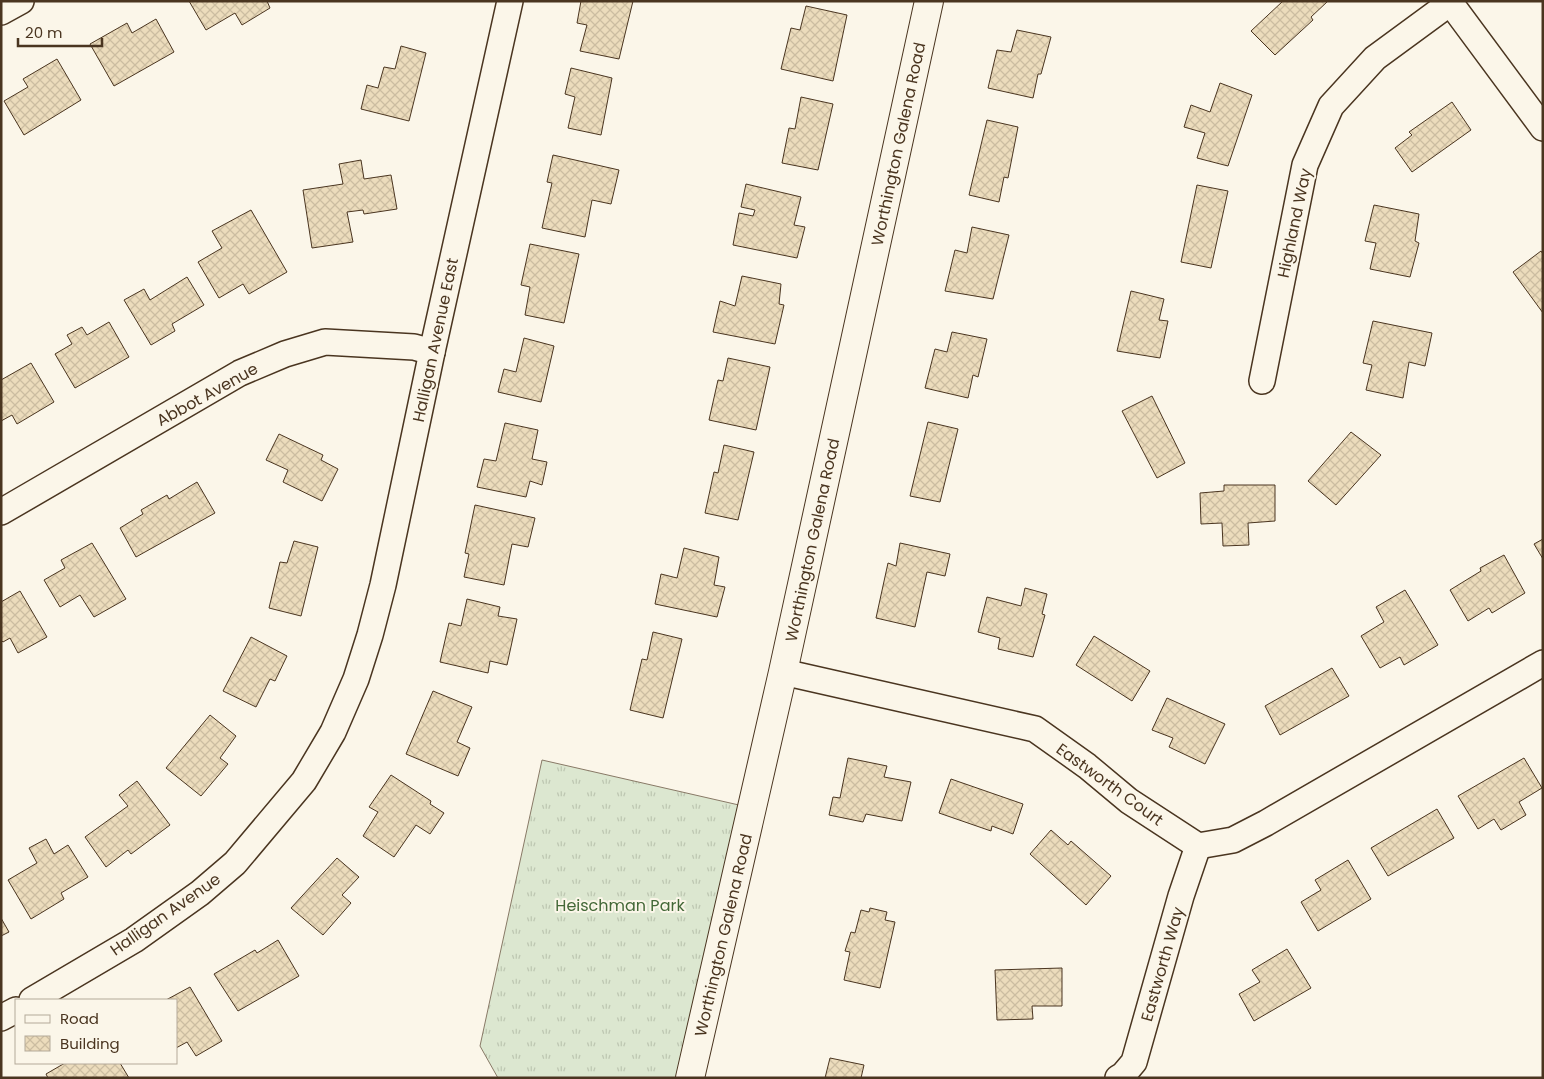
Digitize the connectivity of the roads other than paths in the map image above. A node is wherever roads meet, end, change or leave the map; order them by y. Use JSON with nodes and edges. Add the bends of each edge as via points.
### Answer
{"nodes":[{"id":1,"x":21,"y":1,"type":"edge"},
{"id":2,"x":510,"y":1,"type":"edge"},
{"id":3,"x":929,"y":1,"type":"edge"},
{"id":4,"x":1450,"y":2,"type":"edge"},
{"id":5,"x":1,"y":12,"type":"edge"},
{"id":6,"x":1543,"y":128,"type":"edge"},
{"id":7,"x":432,"y":352,"type":"junction"},
{"id":8,"x":1262,"y":381,"type":"dead end"},
{"id":9,"x":1,"y":512,"type":"edge"},
{"id":10,"x":1543,"y":663,"type":"edge"},
{"id":11,"x":783,"y":672,"type":"junction"},
{"id":12,"x":356,"y":679,"type":"joint"},
{"id":13,"x":1198,"y":846,"type":"junction"},
{"id":14,"x":34,"y":999,"type":"edge"},
{"id":15,"x":15,"y":1011,"type":"edge"},
{"id":16,"x":1,"y":1018,"type":"edge"},
{"id":17,"x":690,"y":1078,"type":"edge"},
{"id":18,"x":1118,"y":1078,"type":"edge"}],
"edges":[{"from":1,"to":5,"type":"street"},
{"from":2,"to":7,"type":"street","name":"Halligan Avenue East"},
{"from":3,"to":11,"type":"street","name":"Worthington Galena Road"},
{"from":4,"to":6,"type":"street"},
{"from":4,"to":8,"type":"street","name":"Highland Way","via":[[1375,58],[1331,106],[1304,165]]},
{"from":7,"to":9,"type":"street","name":"Abbot Avenue","via":[[414,347],[324,342],[285,354],[240,374]]},
{"from":7,"to":12,"type":"street","name":"Halligan Avenue East","via":[[383,585]]},
{"from":10,"to":13,"type":"street","via":[[1266,823],[1233,840]]},
{"from":11,"to":13,"type":"street","name":"Eastworth Court","via":[[1035,729],[1087,766],[1128,801]]},
{"from":11,"to":17,"type":"street","name":"Worthington Galena Road"},
{"from":12,"to":14,"type":"street","name":"Halligan Avenue","via":[[333,732],[304,781],[235,863],[200,893],[134,940]]},
{"from":13,"to":18,"type":"street","name":"Eastworth Way","via":[[1134,1062]]},
{"from":15,"to":16,"type":"street"}]}
